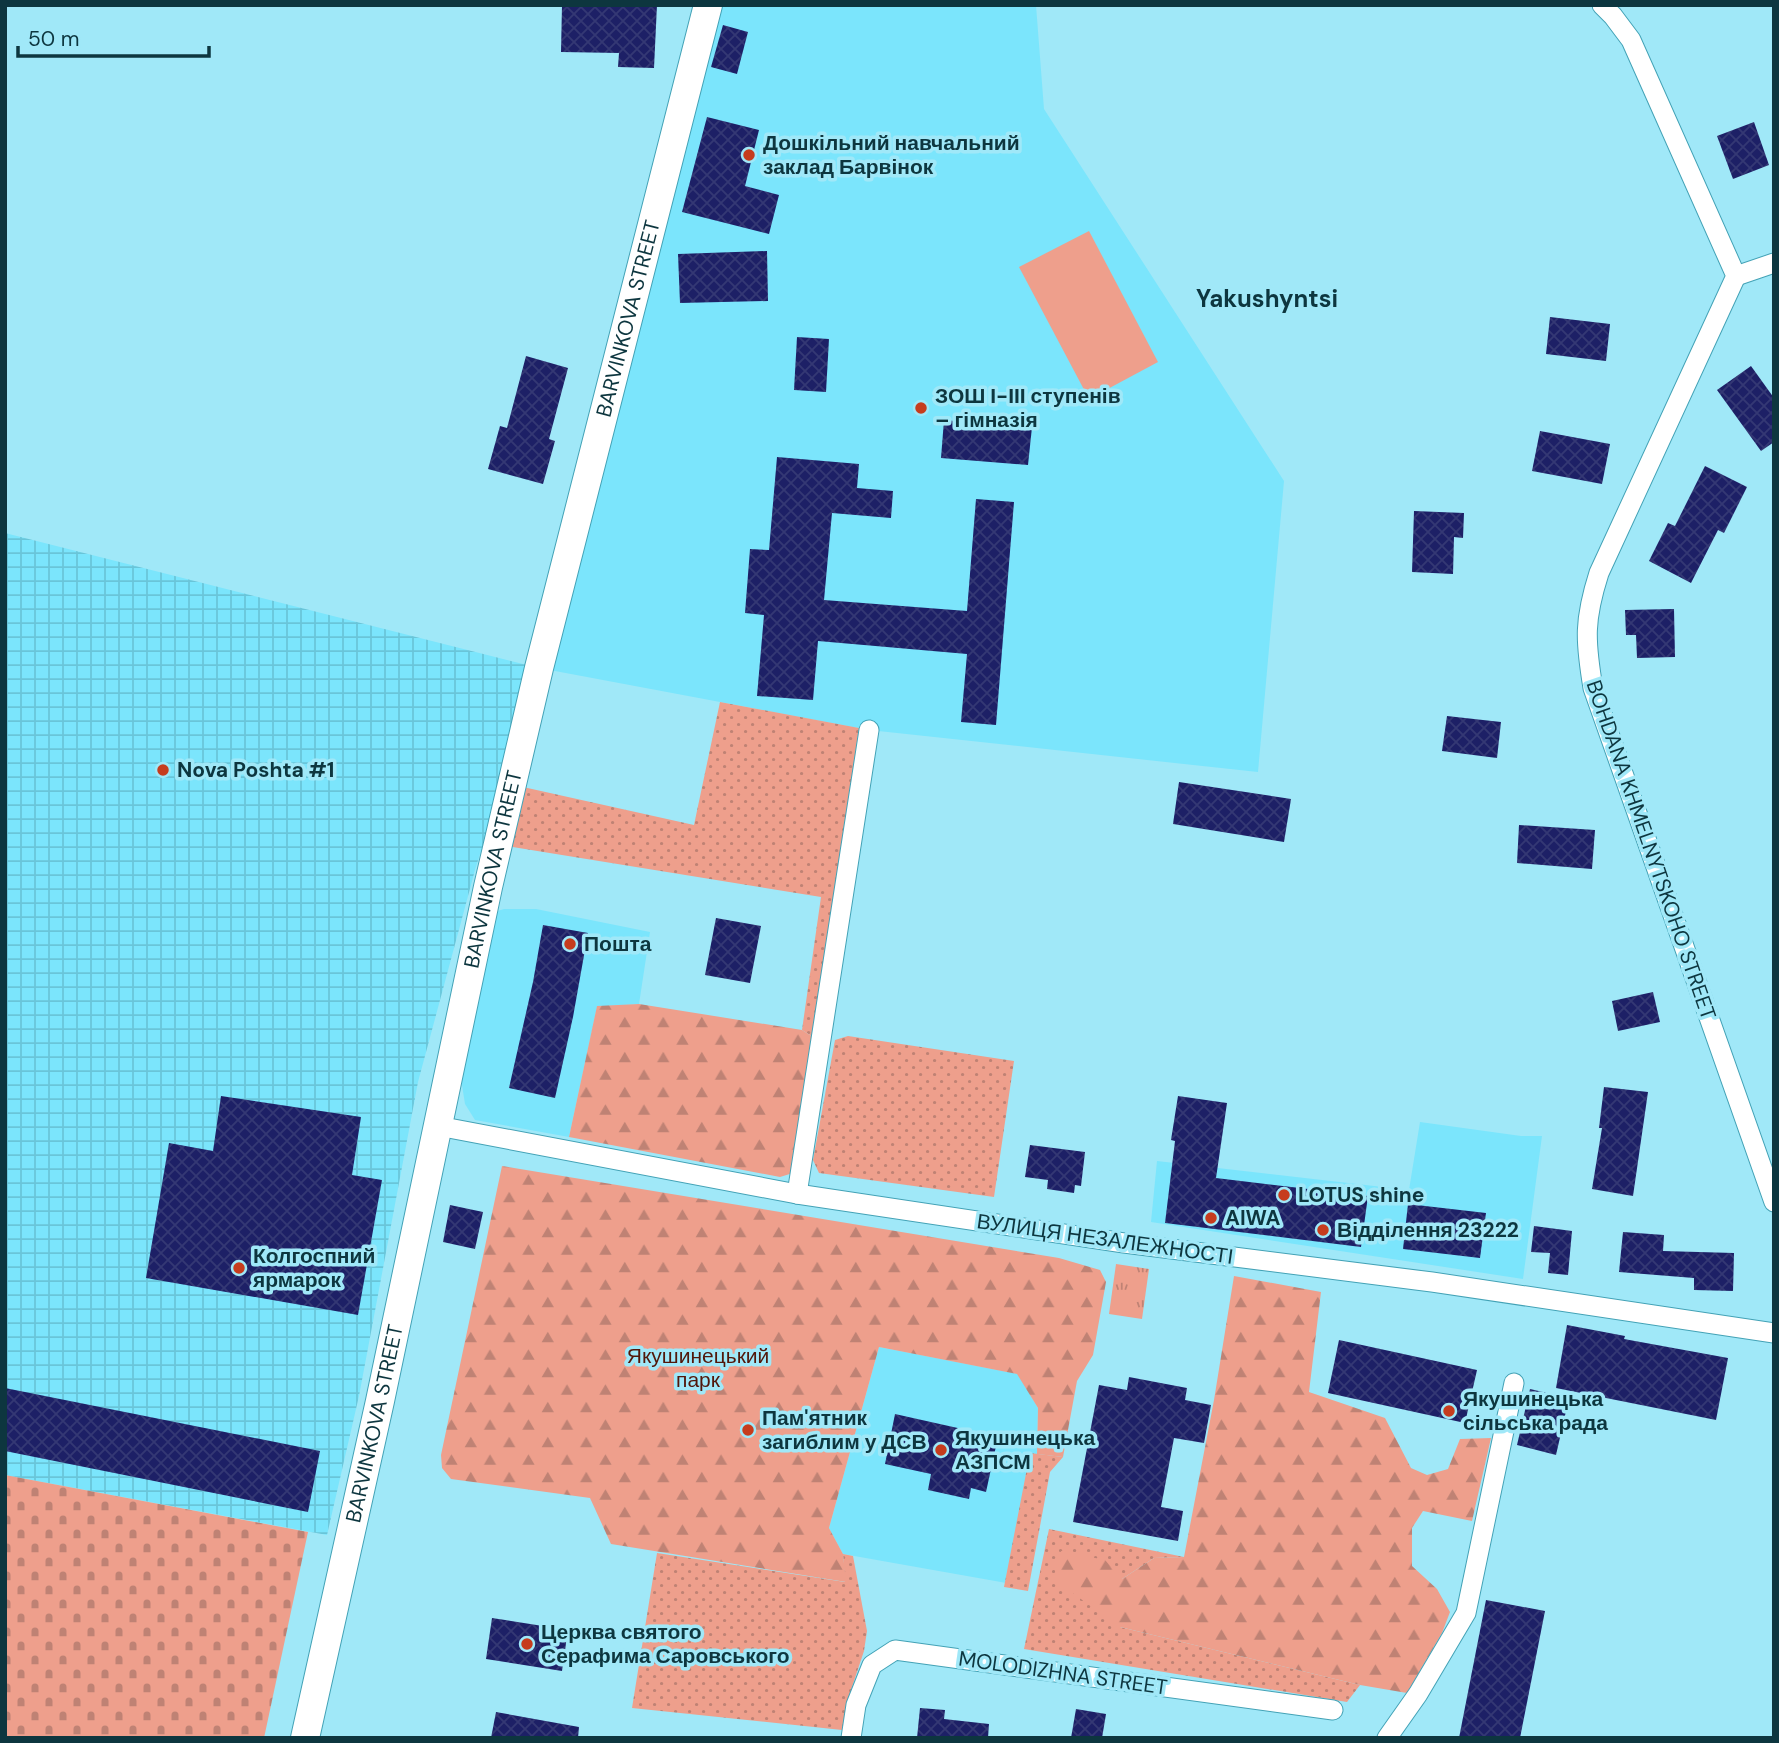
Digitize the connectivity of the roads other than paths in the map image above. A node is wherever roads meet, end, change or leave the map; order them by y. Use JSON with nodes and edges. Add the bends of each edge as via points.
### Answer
{"nodes":[{"id":1,"x":708,"y":5,"type":"edge"},
{"id":2,"x":1602,"y":5,"type":"edge"},
{"id":3,"x":1774,"y":263,"type":"edge"},
{"id":4,"x":1736,"y":276,"type":"junction"},
{"id":5,"x":869,"y":730,"type":"dead end"},
{"id":6,"x":439,"y":1126,"type":"junction"},
{"id":7,"x":797,"y":1194,"type":"junction"},
{"id":8,"x":1774,"y":1202,"type":"edge"},
{"id":9,"x":1774,"y":1333,"type":"edge"},
{"id":10,"x":1514,"y":1384,"type":"dead end"},
{"id":11,"x":1334,"y":1710,"type":"dead end"},
{"id":12,"x":305,"y":1738,"type":"edge"},
{"id":13,"x":851,"y":1738,"type":"edge"},
{"id":14,"x":1387,"y":1738,"type":"edge"}],
"edges":[{"from":1,"to":6,"type":"street","name":"BARVINKOVA STREET","via":[[539,668]]},
{"from":2,"to":4,"type":"street","via":[[1631,40]]},
{"from":3,"to":4,"type":"street"},
{"from":4,"to":8,"type":"street","name":"BOHDANA KHMELNYTSKOHO STREET","via":[[1599,573],[1586,630],[1593,688]]},
{"from":5,"to":7,"type":"street"},
{"from":6,"to":7,"type":"street","name":"ВУЛИЦЯ НЕЗАЛЕЖНОСТІ"},
{"from":6,"to":12,"type":"street","name":"BARVINKOVA STREET"},
{"from":7,"to":9,"type":"street","name":"ВУЛИЦЯ НЕЗАЛЕЖНОСТІ"},
{"from":10,"to":14,"type":"street","via":[[1466,1613]]},
{"from":11,"to":13,"type":"street","name":"MOLODIZHNA STREET","via":[[895,1650],[872,1665],[856,1705]]}]}
